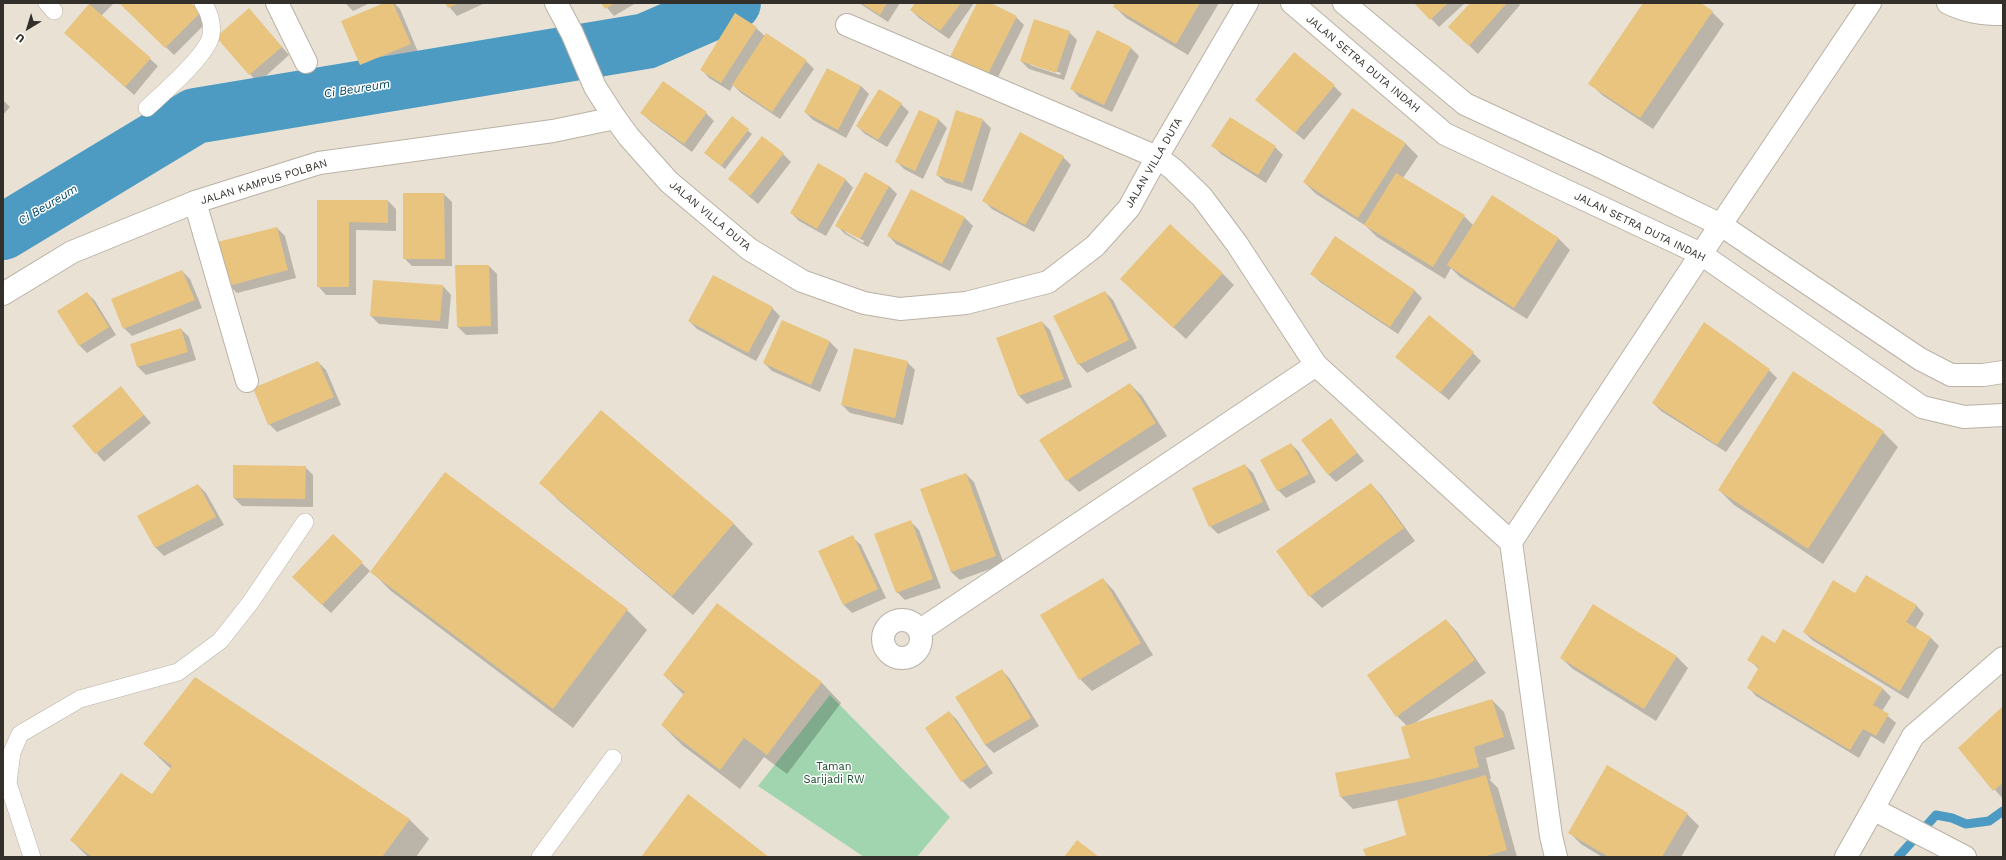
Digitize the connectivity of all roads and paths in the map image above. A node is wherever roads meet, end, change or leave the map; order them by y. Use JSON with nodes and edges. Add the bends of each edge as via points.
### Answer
{"nodes":[{"id":1,"x":203,"y":3,"type":"edge"},
{"id":2,"x":277,"y":3,"type":"edge"},
{"id":3,"x":556,"y":3,"type":"edge"},
{"id":4,"x":1247,"y":3,"type":"edge"},
{"id":5,"x":1292,"y":3,"type":"edge"},
{"id":6,"x":1344,"y":3,"type":"edge"},
{"id":7,"x":1870,"y":3,"type":"edge"},
{"id":8,"x":1948,"y":3,"type":"edge"},
{"id":9,"x":2003,"y":14,"type":"edge"},
{"id":10,"x":847,"y":25,"type":"dead end"},
{"id":11,"x":306,"y":62,"type":"dead end"},
{"id":12,"x":147,"y":108,"type":"dead end"},
{"id":13,"x":615,"y":118,"type":"junction"},
{"id":14,"x":1157,"y":157,"type":"junction"},
{"id":15,"x":195,"y":202,"type":"junction"},
{"id":16,"x":1721,"y":225,"type":"junction"},
{"id":17,"x":1700,"y":254,"type":"junction"},
{"id":18,"x":3,"y":294,"type":"edge"},
{"id":19,"x":1316,"y":365,"type":"junction"},
{"id":20,"x":2003,"y":372,"type":"edge"},
{"id":21,"x":247,"y":381,"type":"dead end"},
{"id":22,"x":2003,"y":415,"type":"edge"},
{"id":23,"x":305,"y":522,"type":"dead end"},
{"id":24,"x":1511,"y":542,"type":"junction"},
{"id":25,"x":919,"y":631,"type":"dead end"},
{"id":26,"x":2003,"y":658,"type":"edge"},
{"id":27,"x":613,"y":758,"type":"dead end"},
{"id":28,"x":1873,"y":809,"type":"junction"},
{"id":29,"x":32,"y":857,"type":"edge"},
{"id":30,"x":540,"y":857,"type":"edge"},
{"id":31,"x":1556,"y":857,"type":"edge"},
{"id":32,"x":1846,"y":857,"type":"edge"},
{"id":33,"x":1965,"y":857,"type":"edge"}],
"edges":[{"from":1,"to":12,"type":"lane","via":[[210,14],[211,36],[198,60]]},
{"from":2,"to":11,"type":"street"},
{"from":3,"to":13,"type":"street","name":"JALAN VILLA DUTA","via":[[595,86]]},
{"from":4,"to":14,"type":"street","name":"JALAN VILLA DUTA"},
{"from":5,"to":17,"type":"street","name":"JALAN SETRA DUTA INDAH","via":[[1445,134]]},
{"from":6,"to":16,"type":"street","via":[[1465,104]]},
{"from":7,"to":16,"type":"street"},
{"from":8,"to":9,"type":"street","via":[[1970,12]]},
{"from":10,"to":14,"type":"street"},
{"from":13,"to":14,"type":"street","name":"JALAN VILLA DUTA","via":[[669,182],[748,249],[802,281],[864,304],[900,309],[966,303],[1048,282],[1094,246],[1129,208]]},
{"from":13,"to":15,"type":"street","name":"JALAN KAMPUS POLBAN","via":[[553,131],[320,163]]},
{"from":14,"to":19,"type":"street","via":[[1202,197],[1237,244]]},
{"from":15,"to":18,"type":"street","name":"JALAN KAMPUS POLBAN","via":[[72,252]]},
{"from":15,"to":21,"type":"street"},
{"from":16,"to":17,"type":"street"},
{"from":16,"to":20,"type":"street","via":[[1920,359],[1951,375]]},
{"from":17,"to":22,"type":"street","name":"JALAN SETRA DUTA INDAH","via":[[1922,407],[1964,418]]},
{"from":17,"to":24,"type":"street"},
{"from":19,"to":24,"type":"street"},
{"from":19,"to":25,"type":"street"},
{"from":23,"to":29,"type":"lane","via":[[250,603],[214,646],[178,672],[80,699],[20,734],[12,752],[8,783]]},
{"from":24,"to":31,"type":"street","via":[[1550,836]]},
{"from":26,"to":28,"type":"street","via":[[1913,736]]},
{"from":27,"to":30,"type":"lane"},
{"from":28,"to":32,"type":"street"},
{"from":28,"to":33,"type":"street"}]}
